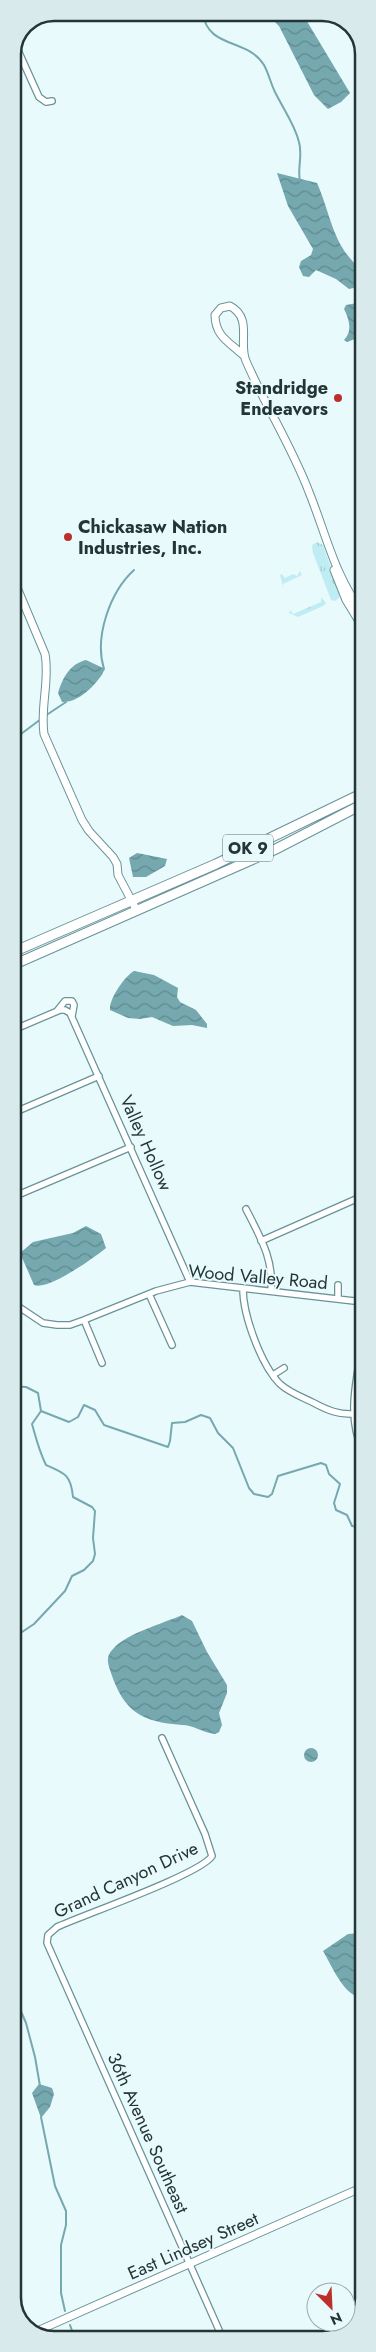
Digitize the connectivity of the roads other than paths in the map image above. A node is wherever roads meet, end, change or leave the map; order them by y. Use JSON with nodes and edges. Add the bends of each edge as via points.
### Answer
{"nodes":[{"id":1,"x":21,"y":57,"type":"edge"},
{"id":2,"x":52,"y":100,"type":"dead end"},
{"id":3,"x":243,"y":356,"type":"junction"},
{"id":4,"x":333,"y":560,"type":"junction"},
{"id":5,"x":21,"y":598,"type":"edge"},
{"id":6,"x":354,"y":600,"type":"edge"},
{"id":7,"x":354,"y":612,"type":"edge"},
{"id":8,"x":354,"y":797,"type":"edge"},
{"id":9,"x":354,"y":808,"type":"edge"},
{"id":10,"x":131,"y":900,"type":"junction"},
{"id":11,"x":136,"y":911,"type":"junction"},
{"id":12,"x":21,"y":948,"type":"edge"},
{"id":13,"x":21,"y":961,"type":"edge"},
{"id":14,"x":58,"y":1011,"type":"junction"},
{"id":15,"x":72,"y":1016,"type":"junction"},
{"id":16,"x":21,"y":1026,"type":"edge"},
{"id":17,"x":99,"y":1076,"type":"junction"},
{"id":18,"x":21,"y":1109,"type":"edge"},
{"id":19,"x":131,"y":1147,"type":"junction"},
{"id":20,"x":22,"y":1193,"type":"edge"},
{"id":21,"x":355,"y":1200,"type":"edge"},
{"id":22,"x":246,"y":1209,"type":"dead end"},
{"id":23,"x":261,"y":1241,"type":"junction"},
{"id":24,"x":190,"y":1282,"type":"junction"},
{"id":25,"x":338,"y":1285,"type":"dead end"},
{"id":26,"x":244,"y":1288,"type":"junction"},
{"id":27,"x":271,"y":1292,"type":"junction"},
{"id":28,"x":149,"y":1294,"type":"junction"},
{"id":29,"x":338,"y":1299,"type":"junction"},
{"id":30,"x":355,"y":1301,"type":"edge"},
{"id":31,"x":22,"y":1310,"type":"edge"},
{"id":32,"x":84,"y":1320,"type":"junction"},
{"id":33,"x":172,"y":1345,"type":"dead end"},
{"id":34,"x":102,"y":1363,"type":"dead end"},
{"id":35,"x":284,"y":1368,"type":"dead end"},
{"id":36,"x":273,"y":1376,"type":"junction"},
{"id":37,"x":355,"y":1409,"type":"edge"},
{"id":38,"x":354,"y":1414,"type":"junction"},
{"id":39,"x":355,"y":1424,"type":"edge"},
{"id":40,"x":162,"y":1738,"type":"dead end"},
{"id":41,"x":48,"y":1938,"type":"joint"},
{"id":42,"x":355,"y":2191,"type":"edge"},
{"id":43,"x":190,"y":2263,"type":"junction"},
{"id":44,"x":43,"y":2328,"type":"edge"},
{"id":45,"x":219,"y":2330,"type":"edge"}],
"edges":[{"from":1,"to":2,"type":"street","via":[[39,97],[46,102]]},
{"from":3,"to":3,"type":"street","via":[[245,328],[230,306],[221,308],[215,314],[217,328],[227,343]]},
{"from":3,"to":4,"type":"street","via":[[302,474]]},
{"from":4,"to":6,"type":"street"},
{"from":4,"to":7,"type":"street","via":[[335,575]]},
{"from":5,"to":10,"type":"street","via":[[45,654],[44,734],[82,820],[113,857]]},
{"from":8,"to":10,"type":"highway","number":"OK 9","via":[[216,864]]},
{"from":9,"to":11,"type":"highway","number":"OK 9","via":[[274,850]]},
{"from":10,"to":11,"type":"street"},
{"from":10,"to":12,"type":"highway","number":"OK 9"},
{"from":11,"to":13,"type":"highway","number":"OK 9"},
{"from":14,"to":15,"type":"street","via":[[66,1010]]},
{"from":14,"to":15,"type":"street","name":"Valley Hollow","via":[[65,1001],[72,1001]]},
{"from":14,"to":16,"type":"street","name":"Valley Hollow"},
{"from":15,"to":17,"type":"street","name":"Valley Hollow"},
{"from":17,"to":18,"type":"street"},
{"from":17,"to":19,"type":"street","name":"Valley Hollow"},
{"from":19,"to":20,"type":"street"},
{"from":19,"to":24,"type":"street","name":"Valley Hollow"},
{"from":21,"to":23,"type":"street"},
{"from":22,"to":23,"type":"street"},
{"from":23,"to":27,"type":"street","via":[[271,1268]]},
{"from":24,"to":26,"type":"street","name":"Wood Valley Road"},
{"from":24,"to":28,"type":"street","name":"Wood Valley Road"},
{"from":25,"to":29,"type":"street"},
{"from":26,"to":27,"type":"street","name":"Wood Valley Road"},
{"from":26,"to":36,"type":"street","via":[[243,1300],[251,1330]]},
{"from":27,"to":29,"type":"street","name":"Wood Valley Road"},
{"from":28,"to":32,"type":"street","name":"Wood Valley Road"},
{"from":28,"to":33,"type":"street"},
{"from":29,"to":30,"type":"street","name":"Wood Valley Road"},
{"from":31,"to":32,"type":"street","name":"Wood Valley Road","via":[[43,1323],[70,1325]]},
{"from":32,"to":34,"type":"street"},
{"from":35,"to":36,"type":"street"},
{"from":36,"to":38,"type":"street","via":[[289,1391],[319,1406]]},
{"from":37,"to":38,"type":"street"},
{"from":38,"to":39,"type":"street"},
{"from":40,"to":41,"type":"street","name":"Grand Canyon Drive","via":[[211,1848],[210,1860],[148,1890],[63,1924]]},
{"from":41,"to":43,"type":"street","name":"36th Avenue Southeast","via":[[51,1955]]},
{"from":42,"to":43,"type":"street","name":"East Lindsey Street"},
{"from":43,"to":44,"type":"street","name":"East Lindsey Street"},
{"from":43,"to":45,"type":"street","name":"36th Avenue Southeast"}]}
